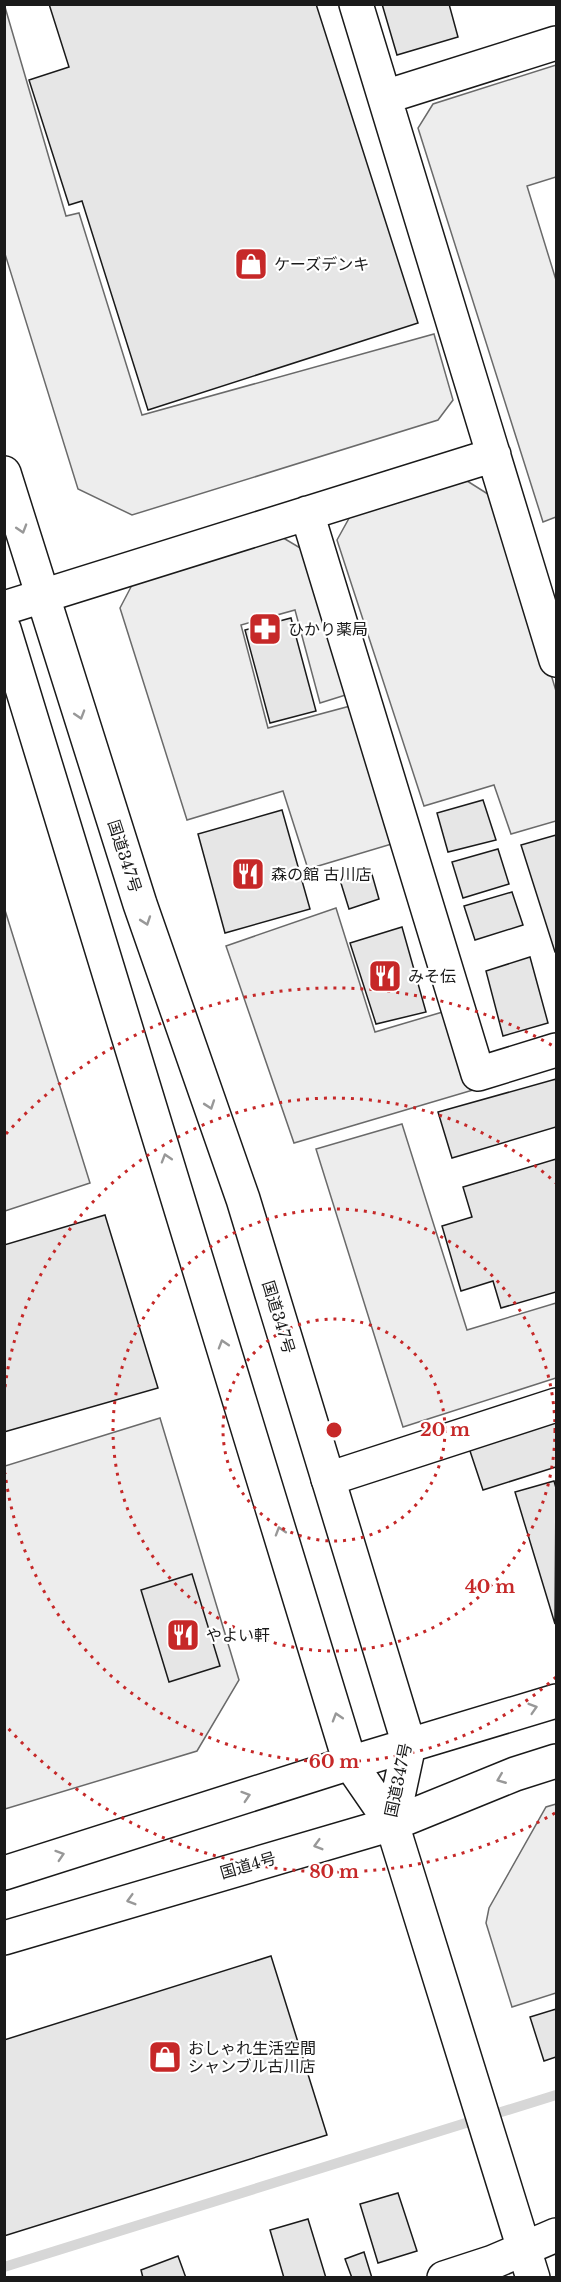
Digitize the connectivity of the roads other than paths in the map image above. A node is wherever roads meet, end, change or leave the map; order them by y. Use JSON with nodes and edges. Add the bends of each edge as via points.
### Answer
{"nodes":[{"id":1,"x":356,"y":4,"type":"edge"},
{"id":2,"x":556,"y":43,"type":"edge"},
{"id":3,"x":385,"y":98,"type":"junction"},
{"id":4,"x":494,"y":455,"type":"junction"},
{"id":5,"x":4,"y":473,"type":"edge"},
{"id":6,"x":307,"y":513,"type":"junction"},
{"id":7,"x":43,"y":597,"type":"junction"},
{"id":8,"x":4,"y":609,"type":"edge"},
{"id":9,"x":4,"y":629,"type":"edge"},
{"id":10,"x":556,"y":660,"type":"edge"},
{"id":11,"x":556,"y":1050,"type":"edge"},
{"id":12,"x":556,"y":1405,"type":"edge"},
{"id":13,"x":328,"y":1479,"type":"junction"},
{"id":14,"x":556,"y":1701,"type":"edge"},
{"id":15,"x":409,"y":1745,"type":"junction"},
{"id":16,"x":556,"y":1761,"type":"edge"},
{"id":17,"x":350,"y":1763,"type":"junction"},
{"id":18,"x":392,"y":1824,"type":"junction"},
{"id":19,"x":4,"y":1873,"type":"edge"},
{"id":20,"x":4,"y":1938,"type":"edge"},
{"id":21,"x":556,"y":2235,"type":"edge"},
{"id":22,"x":528,"y":2263,"type":"edge"},
{"id":23,"x":444,"y":2277,"type":"edge"}],
"edges":[{"from":1,"to":3,"type":"main road"},
{"from":2,"to":3,"type":"main road"},
{"from":3,"to":4,"type":"main road"},
{"from":4,"to":6,"type":"main road"},
{"from":4,"to":10,"type":"main road"},
{"from":5,"to":7,"type":"main road","name":"国道347号","one_way":true},
{"from":6,"to":7,"type":"main road"},
{"from":6,"to":11,"type":"main road","via":[[478,1074]]},
{"from":7,"to":8,"type":"main road"},
{"from":7,"to":13,"type":"main road","name":"国道347号","one_way":true,"via":[[140,904],[243,1199]]},
{"from":17,"to":9,"type":"main road","name":"国道347号","one_way":true},
{"from":12,"to":13,"type":"main road"},
{"from":13,"to":15,"type":"main road","name":"国道347号"},
{"from":15,"to":14,"type":"main road","one_way":true},
{"from":15,"to":17,"type":"main road"},
{"from":15,"to":18,"type":"main road","name":"国道347号"},
{"from":16,"to":18,"type":"main road","name":"国道4号","one_way":true},
{"from":17,"to":18,"type":"main road","name":"国道347号"},
{"from":19,"to":17,"type":"main road","one_way":true},
{"from":18,"to":20,"type":"main road","name":"国道4号","one_way":true},
{"from":18,"to":22,"type":"main road"},
{"from":21,"to":22,"type":"main road"},
{"from":22,"to":23,"type":"main road","via":[[493,2262]]}]}
